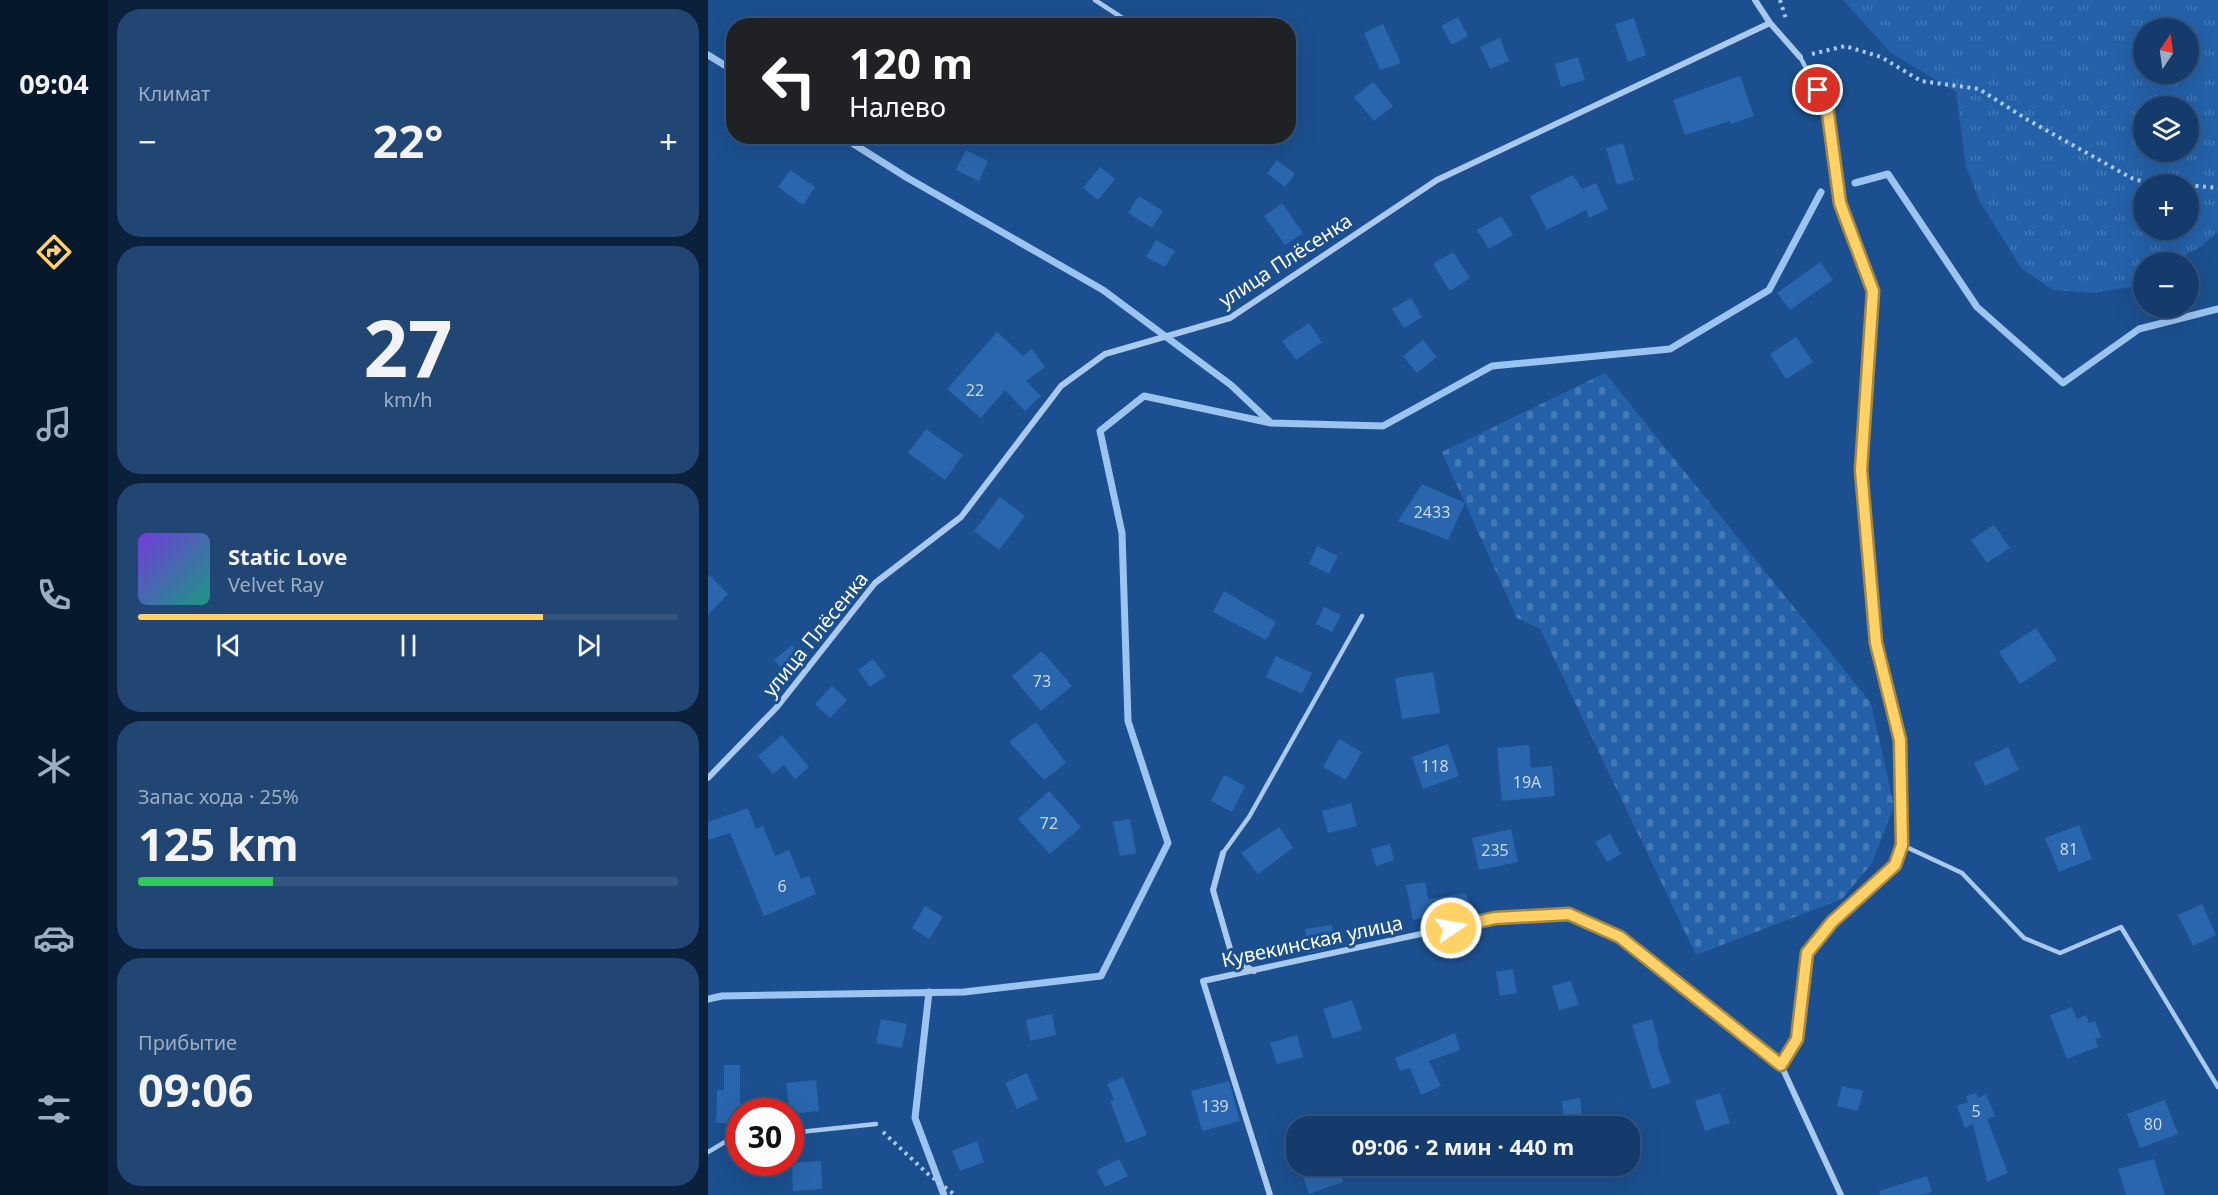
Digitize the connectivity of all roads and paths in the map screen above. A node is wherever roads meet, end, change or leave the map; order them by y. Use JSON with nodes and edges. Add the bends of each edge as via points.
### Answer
{"nodes":[{"id":1,"x":1095,"y":0,"type":"edge"},
{"id":2,"x":1755,"y":0,"type":"edge"},
{"id":3,"x":1122,"y":18,"type":"edge"},
{"id":4,"x":1770,"y":23,"type":"junction"},
{"id":5,"x":1800,"y":57,"type":"junction"},
{"id":6,"x":2133,"y":179,"type":"edge"},
{"id":7,"x":2199,"y":186,"type":"edge"},
{"id":8,"x":2218,"y":188,"type":"edge"},
{"id":9,"x":1362,"y":616,"type":"dead end"},
{"id":10,"x":708,"y":778,"type":"edge"},
{"id":11,"x":1902,"y":845,"type":"junction"},
{"id":12,"x":1223,"y":853,"type":"joint"},
{"id":13,"x":1254,"y":971,"type":"junction"},
{"id":14,"x":1781,"y":1065,"type":"junction"},
{"id":15,"x":2218,"y":1087,"type":"edge"},
{"id":16,"x":876,"y":1124,"type":"joint"},
{"id":17,"x":804,"y":1132,"type":"edge"},
{"id":18,"x":726,"y":1141,"type":"edge"},
{"id":19,"x":708,"y":1152,"type":"edge"},
{"id":20,"x":955,"y":1195,"type":"edge"},
{"id":21,"x":1270,"y":1195,"type":"edge"},
{"id":22,"x":1841,"y":1195,"type":"edge"}],
"edges":[{"from":1,"to":3,"type":"lane"},
{"from":2,"to":4,"type":"street"},
{"from":4,"to":5,"type":"street"},
{"from":4,"to":10,"type":"street","name":"улица Плёсенка","via":[[1437,180],[1230,318],[1105,354],[1061,386],[961,517],[875,583],[777,707]]},
{"from":5,"to":6,"type":"path","via":[[1845,46],[1881,57],[1921,81],[1979,89]]},
{"from":5,"to":11,"type":"lane","via":[[1827,106],[1840,203],[1873,291],[1861,470],[1876,643],[1900,740]]},
{"from":7,"to":8,"type":"path"},
{"from":9,"to":12,"type":"lane","via":[[1249,817]]},
{"from":11,"to":14,"type":"lane","via":[[1895,865],[1832,922],[1807,953],[1797,1039]]},
{"from":11,"to":15,"type":"lane","via":[[1962,873],[2024,938],[2060,953],[2121,927]]},
{"from":12,"to":13,"type":"street","via":[[1213,890],[1233,959]]},
{"from":13,"to":14,"type":"street","name":"Кувекинская улица","via":[[1495,918],[1569,914],[1620,937]]},
{"from":13,"to":21,"type":"street","name":"Кувекинская улица","via":[[1203,981]]},
{"from":14,"to":22,"type":"street","name":"Кувекинская улица"},
{"from":16,"to":17,"type":"lane"},
{"from":16,"to":20,"type":"path"},
{"from":18,"to":19,"type":"lane"}]}
